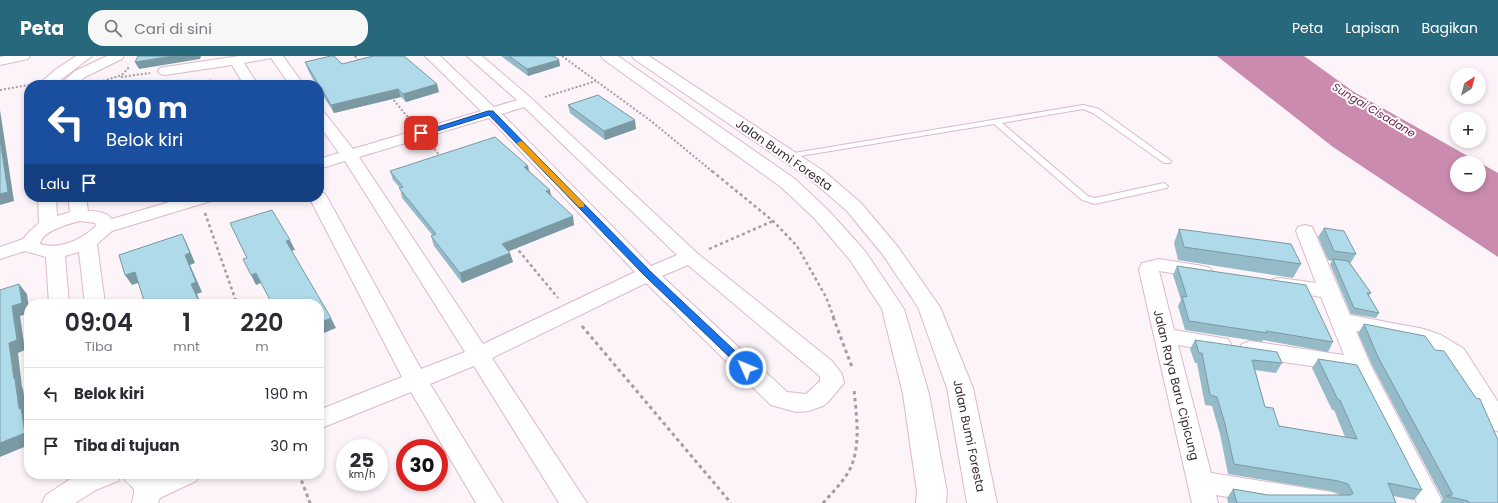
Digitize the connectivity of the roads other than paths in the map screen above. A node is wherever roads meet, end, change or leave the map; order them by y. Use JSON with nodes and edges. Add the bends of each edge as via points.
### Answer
{"nodes":[{"id":1,"x":23,"y":56,"type":"edge"},
{"id":2,"x":86,"y":56,"type":"edge"},
{"id":3,"x":117,"y":56,"type":"edge"},
{"id":4,"x":266,"y":56,"type":"edge"},
{"id":5,"x":276,"y":56,"type":"edge"},
{"id":6,"x":432,"y":56,"type":"edge"},
{"id":7,"x":474,"y":56,"type":"edge"},
{"id":8,"x":608,"y":56,"type":"edge"},
{"id":9,"x":639,"y":56,"type":"edge"},
{"id":10,"x":0,"y":61,"type":"edge"},
{"id":11,"x":236,"y":61,"type":"junction"},
{"id":12,"x":165,"y":71,"type":"road end"},
{"id":13,"x":63,"y":79,"type":"edge"},
{"id":14,"x":248,"y":80,"type":"edge"},
{"id":15,"x":293,"y":80,"type":"edge"},
{"id":16,"x":527,"y":102,"type":"junction"},
{"id":17,"x":491,"y":112,"type":"junction"},
{"id":18,"x":995,"y":121,"type":"junction"},
{"id":19,"x":324,"y":122,"type":"edge"},
{"id":20,"x":348,"y":155,"type":"junction"},
{"id":21,"x":788,"y":156,"type":"junction"},
{"id":22,"x":1167,"y":161,"type":"dead end"},
{"id":23,"x":324,"y":162,"type":"edge"},
{"id":24,"x":1164,"y":186,"type":"dead end"},
{"id":25,"x":47,"y":202,"type":"edge"},
{"id":26,"x":78,"y":202,"type":"edge"},
{"id":27,"x":189,"y":202,"type":"edge"},
{"id":28,"x":321,"y":202,"type":"edge"},
{"id":29,"x":80,"y":216,"type":"junction"},
{"id":30,"x":48,"y":226,"type":"junction"},
{"id":31,"x":105,"y":227,"type":"junction"},
{"id":32,"x":1305,"y":231,"type":"dead end"},
{"id":33,"x":87,"y":242,"type":"junction"},
{"id":34,"x":30,"y":243,"type":"junction"},
{"id":35,"x":55,"y":252,"type":"junction"},
{"id":36,"x":0,"y":253,"type":"edge"},
{"id":37,"x":690,"y":257,"type":"junction"},
{"id":38,"x":648,"y":274,"type":"junction"},
{"id":39,"x":1220,"y":274,"type":"edge"},
{"id":40,"x":1259,"y":280,"type":"edge"},
{"id":41,"x":1328,"y":291,"type":"junction"},
{"id":42,"x":59,"y":299,"type":"edge"},
{"id":43,"x":94,"y":299,"type":"edge"},
{"id":44,"x":1341,"y":321,"type":"junction"},
{"id":45,"x":1164,"y":336,"type":"junction"},
{"id":46,"x":477,"y":356,"type":"junction"},
{"id":47,"x":1360,"y":366,"type":"junction"},
{"id":48,"x":416,"y":381,"type":"junction"},
{"id":49,"x":324,"y":418,"type":"edge"},
{"id":50,"x":1498,"y":422,"type":"edge"},
{"id":51,"x":91,"y":479,"type":"edge"},
{"id":52,"x":172,"y":479,"type":"edge"},
{"id":53,"x":66,"y":489,"type":"edge"},
{"id":54,"x":142,"y":489,"type":"edge"},
{"id":55,"x":1203,"y":493,"type":"edge"},
{"id":56,"x":490,"y":503,"type":"edge"},
{"id":57,"x":574,"y":503,"type":"edge"},
{"id":58,"x":930,"y":503,"type":"edge"},
{"id":59,"x":982,"y":503,"type":"edge"},
{"id":60,"x":1331,"y":503,"type":"edge"},
{"id":61,"x":1430,"y":503,"type":"edge"}],
"edges":[{"from":1,"to":10,"type":"street"},
{"from":2,"to":13,"type":"street"},
{"from":3,"to":13,"type":"street","via":[[80,74]]},
{"from":4,"to":11,"type":"street"},
{"from":5,"to":15,"type":"street"},
{"from":6,"to":17,"type":"street"},
{"from":7,"to":16,"type":"street"},
{"from":8,"to":58,"type":"main road","name":"Jalan Bumi Foresta","via":[[788,183],[822,215],[858,256],[893,309],[916,394],[932,492]]},
{"from":9,"to":21,"type":"main road","name":"Jalan Bumi Foresta"},
{"from":11,"to":12,"type":"street"},
{"from":11,"to":14,"type":"street"},
{"from":16,"to":17,"type":"street"},
{"from":16,"to":37,"type":"street"},
{"from":17,"to":20,"type":"street"},
{"from":17,"to":38,"type":"street"},
{"from":18,"to":21,"type":"lane"},
{"from":18,"to":22,"type":"lane","via":[[1086,108],[1096,111]]},
{"from":18,"to":24,"type":"lane","via":[[1085,198],[1096,201]]},
{"from":19,"to":20,"type":"street"},
{"from":20,"to":23,"type":"street"},
{"from":20,"to":46,"type":"street"},
{"from":21,"to":59,"type":"main road","name":"Jalan Bumi Foresta","via":[[818,176],[854,207],[891,251],[929,307],[960,388]]},
{"from":25,"to":30,"type":"street"},
{"from":26,"to":29,"type":"street"},
{"from":27,"to":31,"type":"street"},
{"from":28,"to":48,"type":"street"},
{"from":29,"to":30,"type":"street"},
{"from":29,"to":31,"type":"street","via":[[95,216],[104,220]]},
{"from":30,"to":34,"type":"street","via":[[34,236]]},
{"from":31,"to":33,"type":"street"},
{"from":32,"to":41,"type":"street"},
{"from":33,"to":35,"type":"street"},
{"from":33,"to":43,"type":"street"},
{"from":34,"to":35,"type":"street","via":[[32,248],[41,252]]},
{"from":34,"to":36,"type":"street"},
{"from":35,"to":42,"type":"street"},
{"from":37,"to":38,"type":"street"},
{"from":37,"to":38,"type":"street","via":[[831,374],[832,383],[824,394],[813,401],[799,404],[779,399]]},
{"from":38,"to":46,"type":"street"},
{"from":39,"to":45,"type":"street","name":"Jalan Raya Baru Cipicung","via":[[1159,265],[1149,267]]},
{"from":40,"to":41,"type":"street"},
{"from":41,"to":44,"type":"street"},
{"from":44,"to":47,"type":"street"},
{"from":44,"to":50,"type":"street","via":[[1416,334],[1445,347],[1456,355]]},
{"from":45,"to":47,"type":"street"},
{"from":45,"to":55,"type":"street","name":"Jalan Raya Baru Cipicung"},
{"from":46,"to":48,"type":"street"},
{"from":46,"to":57,"type":"street"},
{"from":47,"to":61,"type":"street"},
{"from":48,"to":49,"type":"street"},
{"from":48,"to":56,"type":"street"},
{"from":51,"to":53,"type":"street"},
{"from":52,"to":54,"type":"street"},
{"from":55,"to":60,"type":"street"}]}
